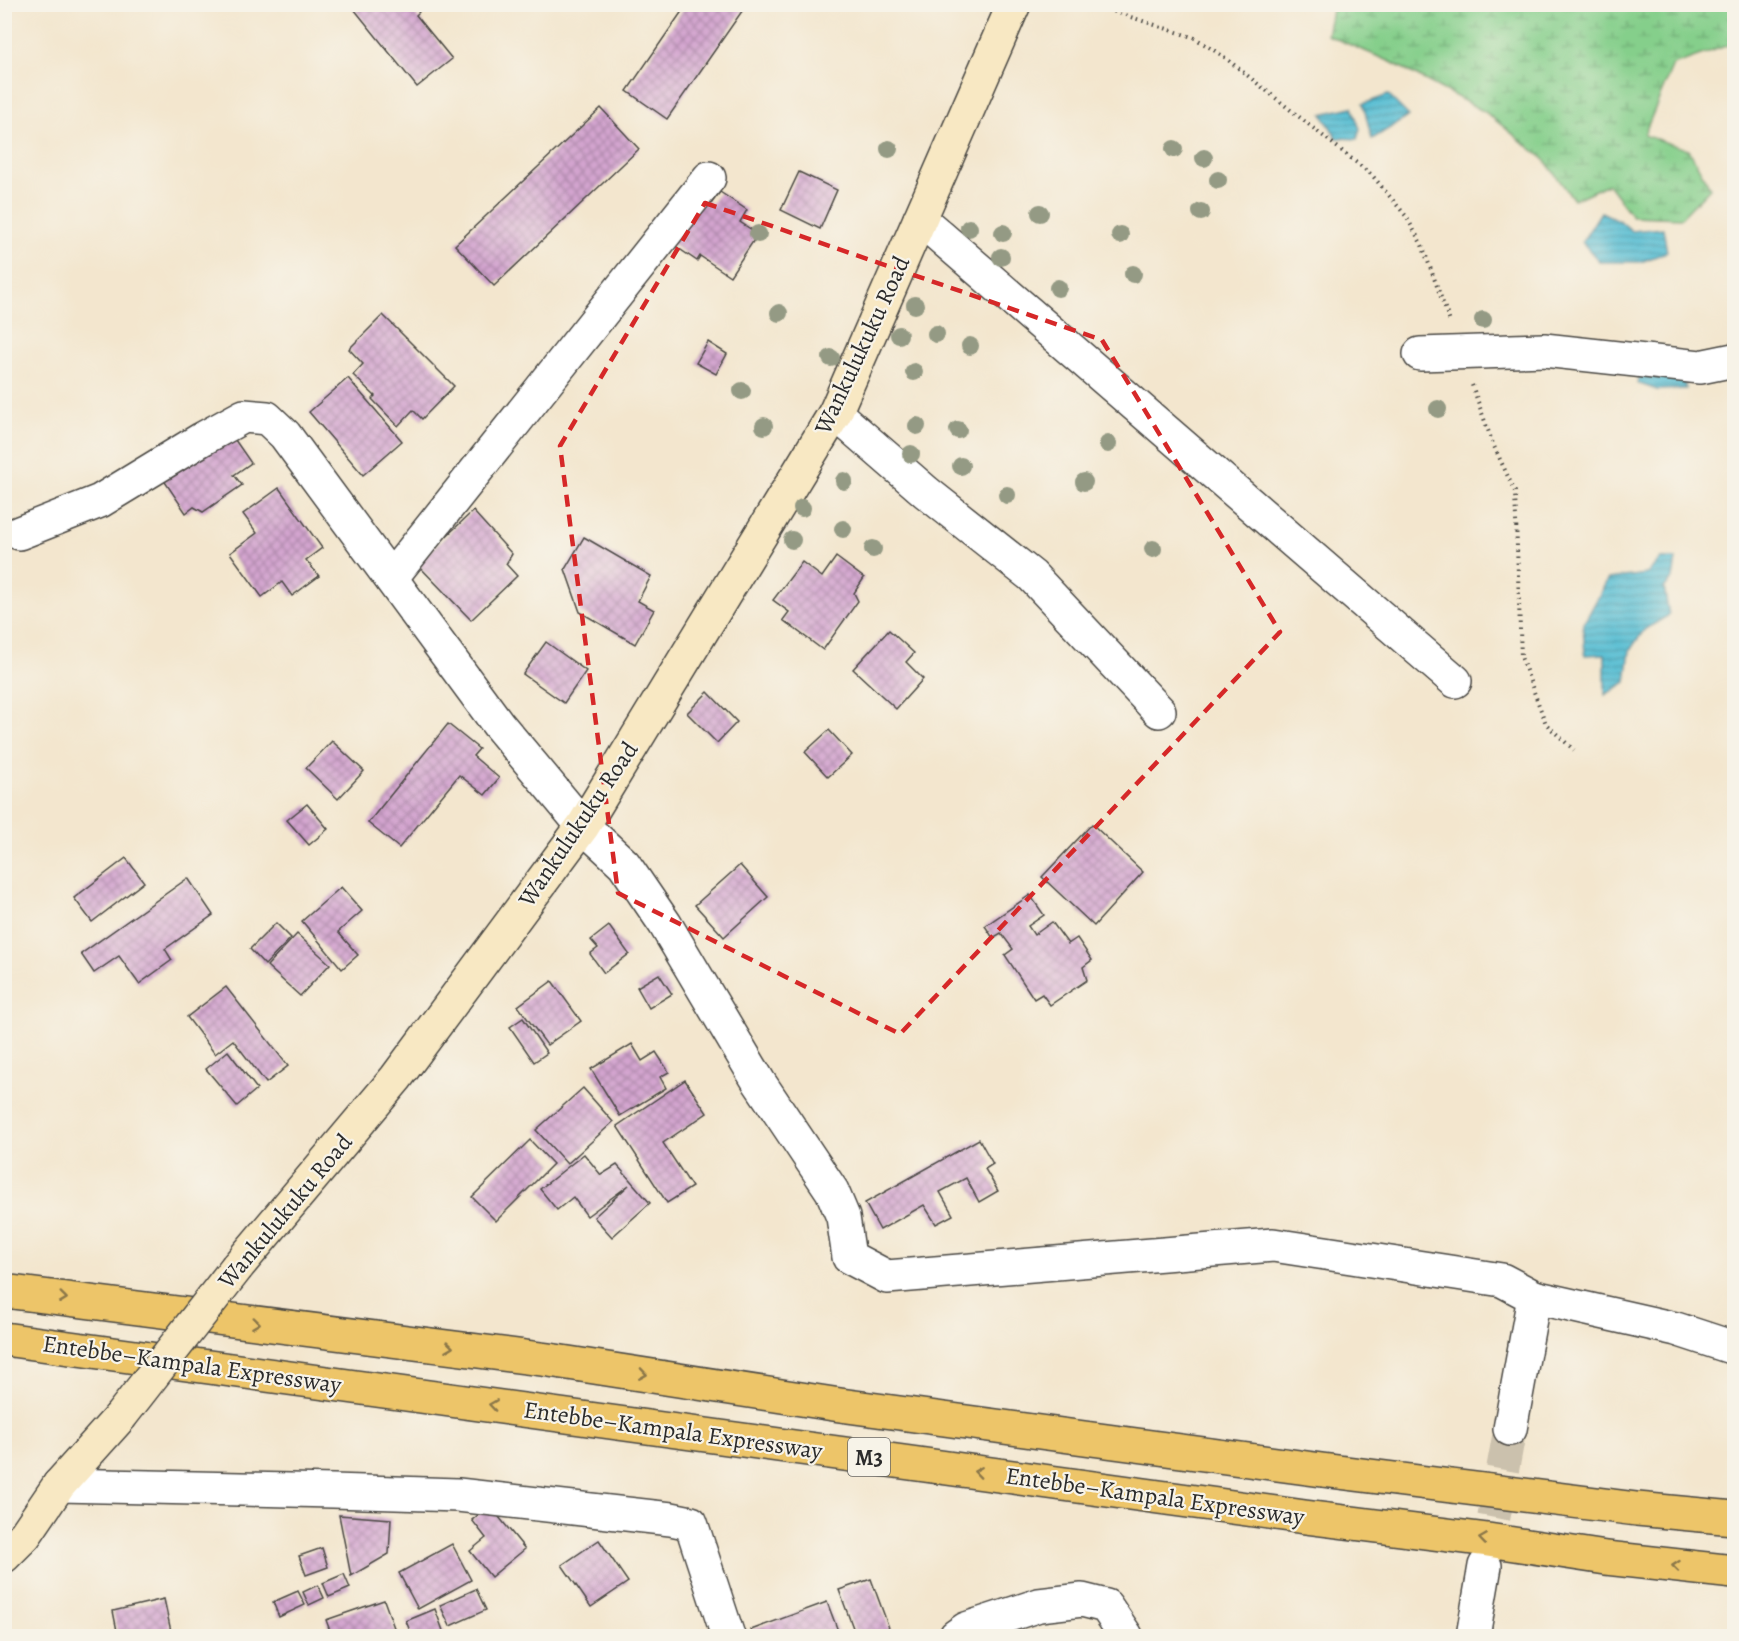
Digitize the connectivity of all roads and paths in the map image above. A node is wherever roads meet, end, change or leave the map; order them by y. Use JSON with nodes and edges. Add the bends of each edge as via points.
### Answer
{"nodes":[{"id":1,"x":1014,"y":4,"type":"edge"},
{"id":2,"x":1090,"y":4,"type":"edge"},
{"id":3,"x":709,"y":178,"type":"dead end"},
{"id":4,"x":920,"y":219,"type":"junction"},
{"id":5,"x":1461,"y":352,"type":"junction"},
{"id":6,"x":1420,"y":354,"type":"dead end"},
{"id":7,"x":1734,"y":360,"type":"edge"},
{"id":8,"x":835,"y":413,"type":"junction"},
{"id":9,"x":19,"y":532,"type":"dead end"},
{"id":10,"x":390,"y":578,"type":"junction"},
{"id":11,"x":1455,"y":681,"type":"dead end"},
{"id":12,"x":1159,"y":711,"type":"dead end"},
{"id":13,"x":1574,"y":750,"type":"dead end"},
{"id":14,"x":583,"y":826,"type":"junction"},
{"id":15,"x":4,"y":1291,"type":"edge"},
{"id":16,"x":1534,"y":1297,"type":"junction"},
{"id":17,"x":4,"y":1339,"type":"edge"},
{"id":18,"x":1734,"y":1348,"type":"edge"},
{"id":19,"x":1510,"y":1429,"type":"tunnel mouth"},
{"id":20,"x":59,"y":1485,"type":"junction"},
{"id":21,"x":1734,"y":1518,"type":"edge"},
{"id":22,"x":4,"y":1556,"type":"edge"},
{"id":23,"x":1485,"y":1566,"type":"tunnel mouth"},
{"id":24,"x":1734,"y":1572,"type":"edge"},
{"id":25,"x":728,"y":1636,"type":"edge"},
{"id":26,"x":957,"y":1636,"type":"edge"},
{"id":27,"x":1126,"y":1636,"type":"edge"},
{"id":28,"x":1473,"y":1636,"type":"edge"}],
"edges":[{"from":1,"to":4,"type":"main road","name":"Wankulukuku Road"},
{"from":2,"to":5,"type":"path","via":[[1195,38],[1372,175],[1406,216],[1422,245]]},
{"from":3,"to":10,"type":"street"},
{"from":4,"to":8,"type":"main road","name":"Wankulukuku Road"},
{"from":4,"to":11,"type":"street"},
{"from":5,"to":6,"type":"street"},
{"from":5,"to":7,"type":"street","via":[[1544,350],[1700,368]]},
{"from":5,"to":13,"type":"path","via":[[1493,444],[1515,492],[1521,657],[1546,724]]},
{"from":8,"to":12,"type":"street","via":[[1032,576]]},
{"from":8,"to":14,"type":"main road","name":"Wankulukuku Road"},
{"from":9,"to":10,"type":"street","via":[[100,501],[244,417],[267,418],[285,435]]},
{"from":10,"to":14,"type":"street","via":[[498,724]]},
{"from":14,"to":16,"type":"street","via":[[624,864],[665,924],[759,1082],[832,1191],[843,1217],[849,1257],[887,1277],[1273,1245],[1502,1280]]},
{"from":14,"to":20,"type":"main road","name":"Wankulukuku Road","bridge":true,"via":[[396,1078],[237,1266],[120,1417]]},
{"from":15,"to":21,"type":"highway","name":"Entebbe–Kampala Expressway","number":"M3","one_way":true,"via":[[549,1360],[1322,1470]]},
{"from":16,"to":18,"type":"street","via":[[1676,1329]]},
{"from":16,"to":19,"type":"street"},
{"from":24,"to":17,"type":"highway","name":"Entebbe–Kampala Expressway","number":"M3","one_way":true,"via":[[1606,1558]]},
{"from":20,"to":22,"type":"main road","name":"Wankulukuku Road","via":[[25,1535]]},
{"from":20,"to":25,"type":"street","via":[[458,1495],[691,1523]]},
{"from":23,"to":28,"type":"street"},
{"from":26,"to":27,"type":"street","via":[[966,1629],[1039,1605],[1082,1600],[1106,1606]]}]}
